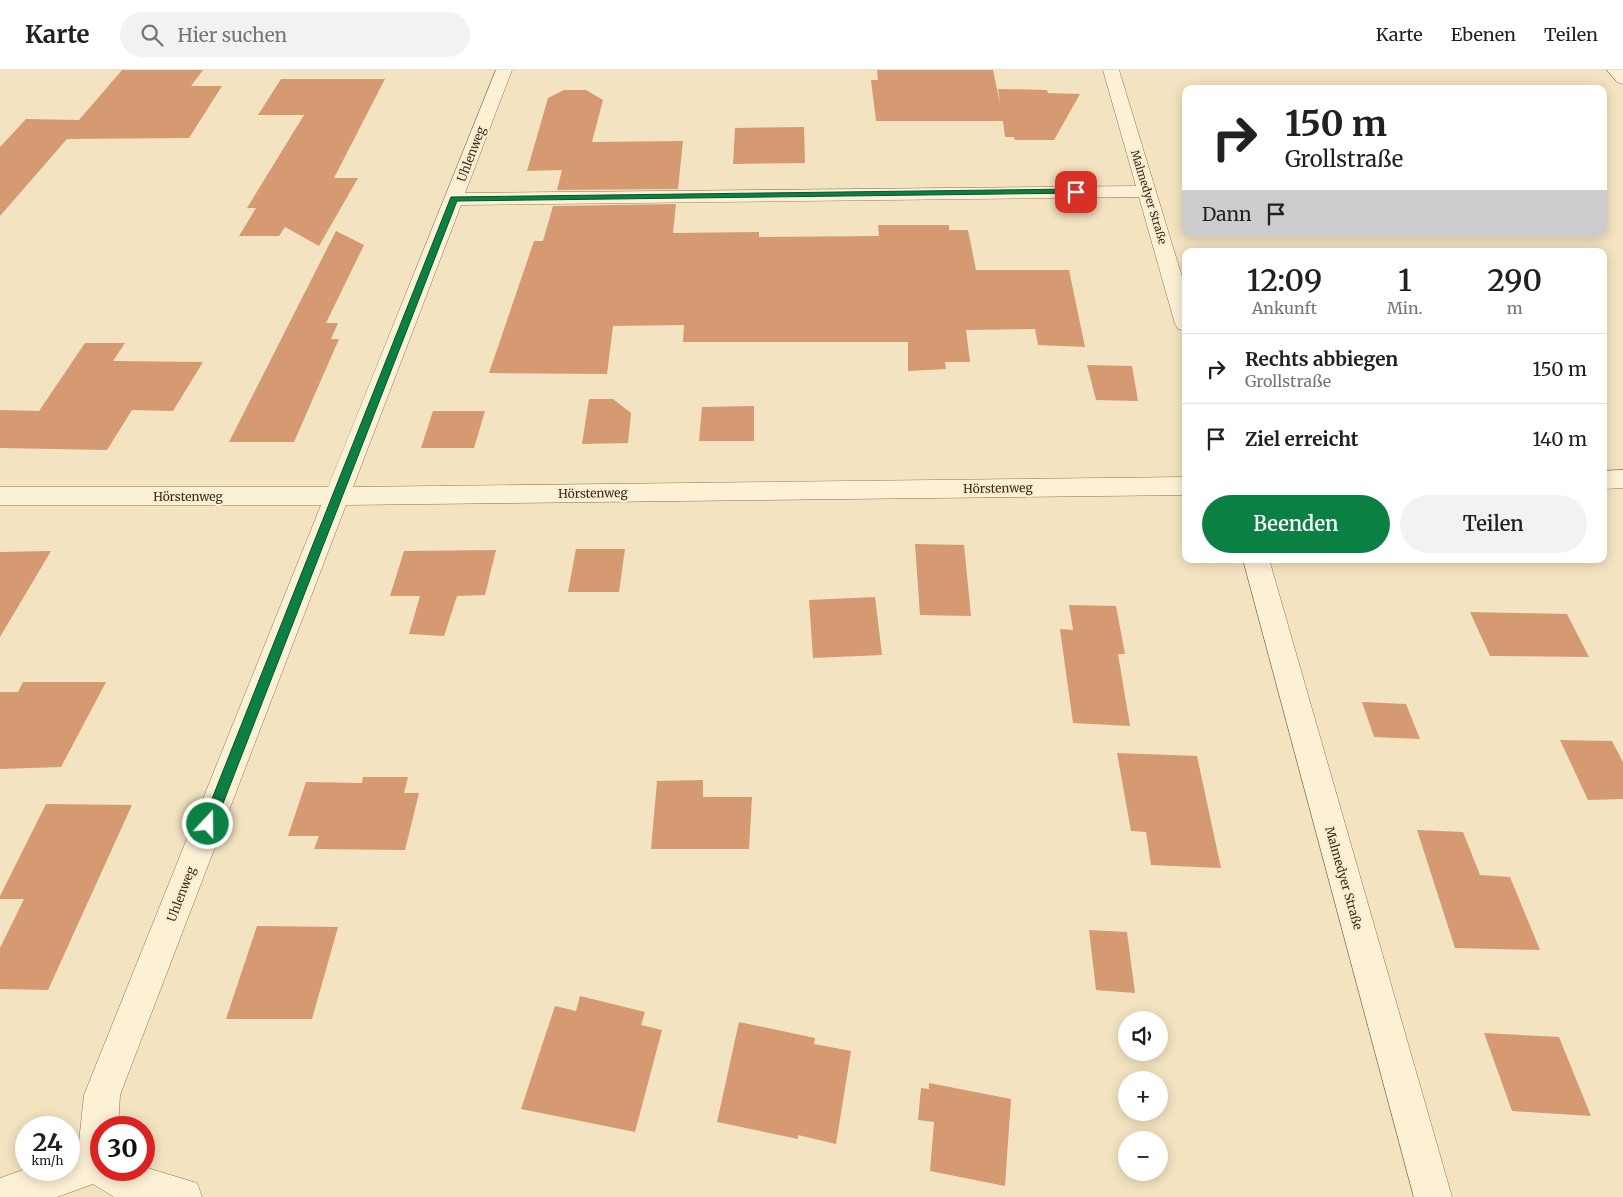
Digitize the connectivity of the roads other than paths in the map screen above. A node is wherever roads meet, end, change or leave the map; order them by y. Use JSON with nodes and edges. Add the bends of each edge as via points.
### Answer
{"nodes":[{"id":1,"x":504,"y":70,"type":"edge"},
{"id":2,"x":1111,"y":70,"type":"edge"},
{"id":3,"x":1615,"y":70,"type":"edge"},
{"id":4,"x":1623,"y":78,"type":"edge"},
{"id":5,"x":1147,"y":191,"type":"junction"},
{"id":6,"x":454,"y":199,"type":"junction"},
{"id":7,"x":1182,"y":310,"type":"edge"},
{"id":8,"x":1623,"y":479,"type":"edge"},
{"id":9,"x":1607,"y":480,"type":"edge"},
{"id":10,"x":1182,"y":486,"type":"edge"},
{"id":11,"x":0,"y":496,"type":"edge"},
{"id":12,"x":337,"y":496,"type":"junction"},
{"id":13,"x":1257,"y":563,"type":"edge"},
{"id":14,"x":102,"y":1116,"type":"edge"},
{"id":15,"x":90,"y":1170,"type":"edge"},
{"id":16,"x":124,"y":1181,"type":"edge"},
{"id":17,"x":2,"y":1197,"type":"edge"},
{"id":18,"x":183,"y":1197,"type":"edge"},
{"id":19,"x":1433,"y":1197,"type":"edge"}],
"edges":[{"from":1,"to":6,"type":"street","name":"Uhlenweg"},
{"from":2,"to":5,"type":"street","name":"Malmedyer Straße"},
{"from":3,"to":4,"type":"street"},
{"from":5,"to":6,"type":"street"},
{"from":5,"to":7,"type":"street","name":"Malmedyer Straße"},
{"from":6,"to":12,"type":"street","name":"Uhlenweg"},
{"from":8,"to":9,"type":"street"},
{"from":10,"to":12,"type":"street","name":"Hörstenweg"},
{"from":11,"to":12,"type":"street","name":"Hörstenweg"},
{"from":12,"to":14,"type":"street","name":"Uhlenweg","via":[[102,1095]]},
{"from":13,"to":19,"type":"street","name":"Malmedyer Straße"},
{"from":15,"to":17,"type":"street"},
{"from":16,"to":18,"type":"street"}]}
